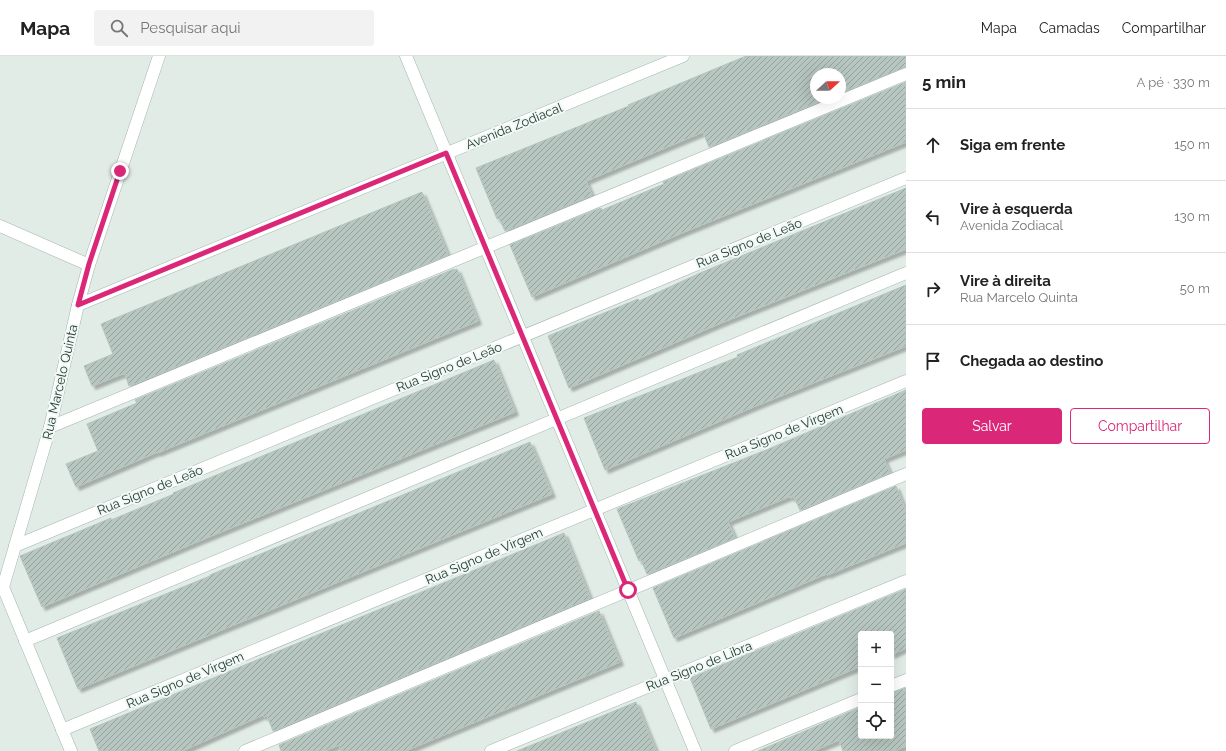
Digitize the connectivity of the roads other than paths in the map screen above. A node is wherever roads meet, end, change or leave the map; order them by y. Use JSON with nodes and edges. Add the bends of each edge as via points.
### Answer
{"nodes":[{"id":1,"x":159,"y":56,"type":"edge"},
{"id":2,"x":406,"y":56,"type":"edge"},
{"id":3,"x":683,"y":56,"type":"edge"},
{"id":4,"x":906,"y":74,"type":"edge"},
{"id":5,"x":446,"y":153,"type":"junction"},
{"id":6,"x":906,"y":178,"type":"edge"},
{"id":7,"x":0,"y":226,"type":"edge"},
{"id":8,"x":485,"y":248,"type":"junction"},
{"id":9,"x":89,"y":264,"type":"junction"},
{"id":10,"x":906,"y":273,"type":"edge"},
{"id":11,"x":78,"y":305,"type":"junction"},
{"id":12,"x":522,"y":336,"type":"junction"},
{"id":13,"x":906,"y":381,"type":"edge"},
{"id":14,"x":557,"y":419,"type":"junction"},
{"id":15,"x":50,"y":427,"type":"junction"},
{"id":16,"x":906,"y":474,"type":"edge"},
{"id":17,"x":595,"y":510,"type":"junction"},
{"id":18,"x":15,"y":546,"type":"junction"},
{"id":19,"x":906,"y":581,"type":"edge"},
{"id":20,"x":628,"y":590,"type":"junction"},
{"id":21,"x":2,"y":591,"type":"edge"},
{"id":22,"x":25,"y":641,"type":"junction"},
{"id":23,"x":665,"y":680,"type":"junction"},
{"id":24,"x":906,"y":680,"type":"edge"},
{"id":25,"x":894,"y":685,"type":"edge"},
{"id":26,"x":858,"y":700,"type":"edge"},
{"id":27,"x":62,"y":730,"type":"junction"},
{"id":28,"x":71,"y":751,"type":"edge"},
{"id":29,"x":244,"y":751,"type":"edge"},
{"id":30,"x":491,"y":751,"type":"edge"},
{"id":31,"x":695,"y":751,"type":"edge"},
{"id":32,"x":735,"y":751,"type":"edge"}],
"edges":[{"from":1,"to":9,"type":"street","name":"Rua Marcelo Quinta"},
{"from":2,"to":5,"type":"street"},
{"from":3,"to":5,"type":"street","name":"Avenida Zodiacal"},
{"from":4,"to":8,"type":"street"},
{"from":5,"to":8,"type":"street"},
{"from":5,"to":11,"type":"street","name":"Avenida Zodiacal"},
{"from":6,"to":12,"type":"street","name":"Rua Signo de Leão"},
{"from":7,"to":9,"type":"street"},
{"from":8,"to":12,"type":"street"},
{"from":8,"to":15,"type":"street"},
{"from":9,"to":11,"type":"street","name":"Rua Marcelo Quinta"},
{"from":10,"to":14,"type":"street"},
{"from":11,"to":15,"type":"street","name":"Rua Marcelo Quinta"},
{"from":12,"to":14,"type":"street"},
{"from":12,"to":18,"type":"street","name":"Rua Signo de Leão"},
{"from":13,"to":17,"type":"street","name":"Rua Signo de Virgem"},
{"from":14,"to":17,"type":"street"},
{"from":14,"to":22,"type":"street"},
{"from":15,"to":18,"type":"street","name":"Rua Marcelo Quinta"},
{"from":16,"to":20,"type":"street"},
{"from":17,"to":20,"type":"street"},
{"from":17,"to":27,"type":"street","name":"Rua Signo de Virgem"},
{"from":18,"to":21,"type":"street","name":"Rua Marcelo Quinta"},
{"from":19,"to":23,"type":"street","name":"Rua Signo de Libra"},
{"from":20,"to":23,"type":"street"},
{"from":20,"to":29,"type":"street"},
{"from":21,"to":22,"type":"street"},
{"from":22,"to":27,"type":"street"},
{"from":23,"to":30,"type":"street","name":"Rua Signo de Libra"},
{"from":23,"to":31,"type":"street"},
{"from":24,"to":25,"type":"street"},
{"from":26,"to":32,"type":"street"},
{"from":27,"to":28,"type":"street"}]}
